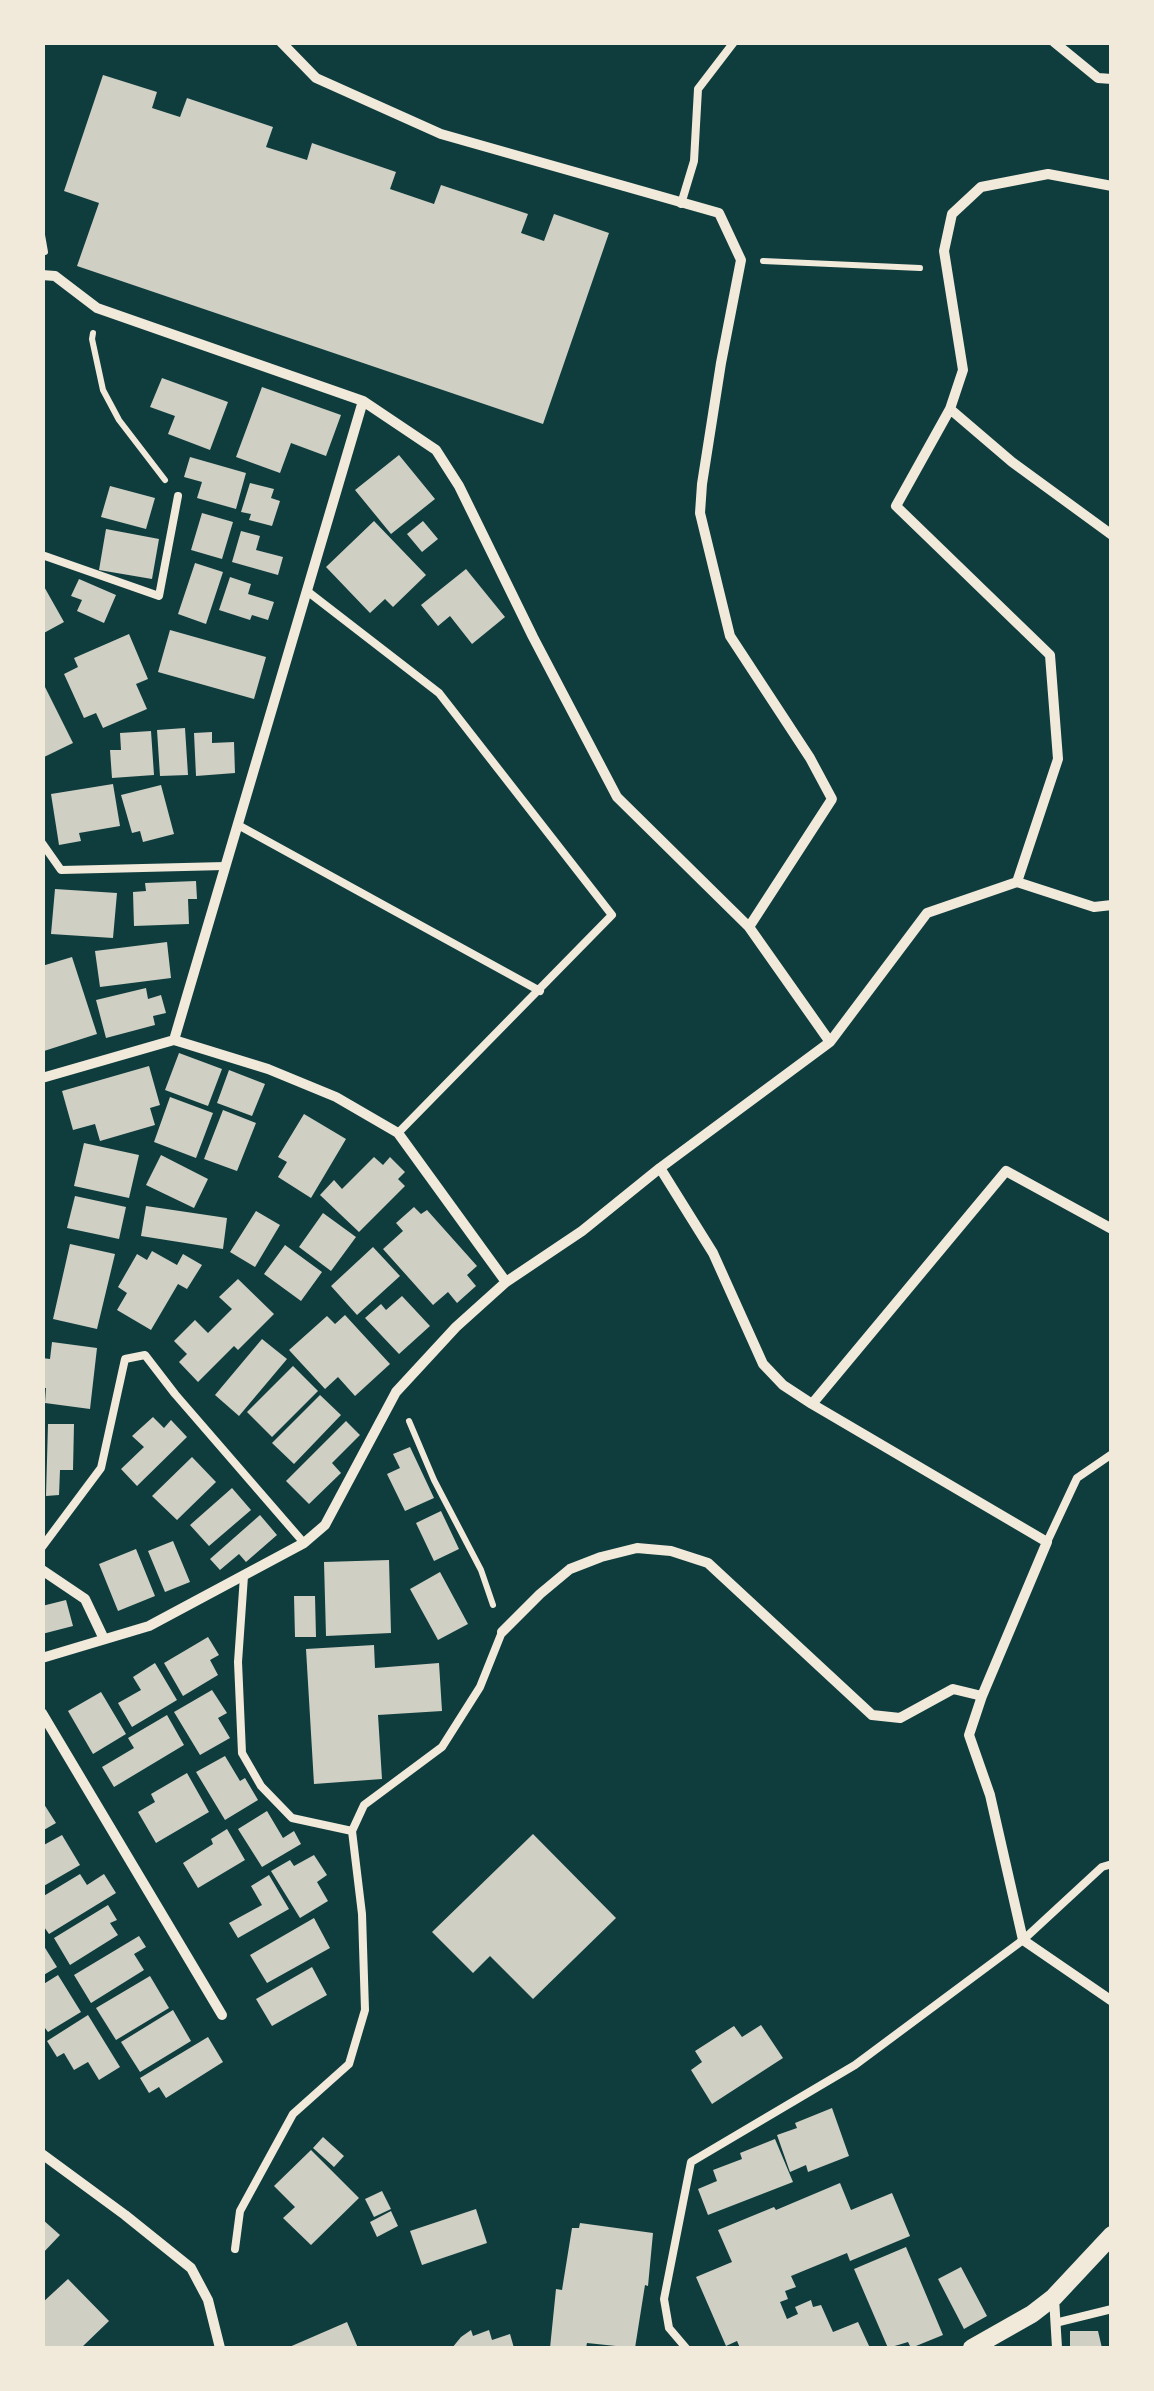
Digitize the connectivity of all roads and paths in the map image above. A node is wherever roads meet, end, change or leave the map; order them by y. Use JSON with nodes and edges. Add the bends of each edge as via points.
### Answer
{"nodes":[{"id":1,"x":282,"y":42,"type":"edge"},
{"id":2,"x":734,"y":42,"type":"edge"},
{"id":3,"x":1054,"y":42,"type":"edge"},
{"id":4,"x":1112,"y":78,"type":"edge"},
{"id":5,"x":1112,"y":186,"type":"edge"},
{"id":6,"x":681,"y":204,"type":"junction"},
{"id":7,"x":741,"y":260,"type":"junction"},
{"id":8,"x":946,"y":268,"type":"junction"},
{"id":9,"x":42,"y":275,"type":"edge"},
{"id":10,"x":97,"y":308,"type":"junction"},
{"id":11,"x":364,"y":402,"type":"junction"},
{"id":12,"x":950,"y":409,"type":"junction"},
{"id":13,"x":178,"y":496,"type":"joint"},
{"id":14,"x":1112,"y":534,"type":"edge"},
{"id":15,"x":42,"y":554,"type":"edge"},
{"id":16,"x":307,"y":590,"type":"junction"},
{"id":17,"x":238,"y":825,"type":"junction"},
{"id":18,"x":42,"y":843,"type":"edge"},
{"id":19,"x":225,"y":866,"type":"junction"},
{"id":20,"x":1017,"y":882,"type":"junction"},
{"id":21,"x":1112,"y":905,"type":"edge"},
{"id":22,"x":749,"y":927,"type":"junction"},
{"id":23,"x":540,"y":991,"type":"junction"},
{"id":24,"x":174,"y":1040,"type":"junction"},
{"id":25,"x":830,"y":1042,"type":"junction"},
{"id":26,"x":42,"y":1078,"type":"edge"},
{"id":27,"x":398,"y":1133,"type":"junction"},
{"id":28,"x":660,"y":1168,"type":"junction"},
{"id":29,"x":1112,"y":1230,"type":"edge"},
{"id":30,"x":506,"y":1282,"type":"junction"},
{"id":31,"x":396,"y":1392,"type":"junction"},
{"id":32,"x":812,"y":1404,"type":"junction"},
{"id":33,"x":1112,"y":1454,"type":"edge"},
{"id":34,"x":1048,"y":1542,"type":"junction"},
{"id":35,"x":304,"y":1543,"type":"junction"},
{"id":36,"x":42,"y":1547,"type":"edge"},
{"id":37,"x":42,"y":1570,"type":"edge"},
{"id":38,"x":244,"y":1576,"type":"junction"},
{"id":39,"x":502,"y":1632,"type":"junction"},
{"id":40,"x":104,"y":1638,"type":"junction"},
{"id":41,"x":42,"y":1658,"type":"edge"},
{"id":42,"x":982,"y":1696,"type":"junction"},
{"id":43,"x":42,"y":1713,"type":"edge"},
{"id":44,"x":352,"y":1831,"type":"junction"},
{"id":45,"x":1112,"y":1864,"type":"edge"},
{"id":46,"x":1023,"y":1940,"type":"junction"},
{"id":47,"x":1112,"y":2001,"type":"edge"},
{"id":48,"x":222,"y":2015,"type":"dead end"},
{"id":49,"x":42,"y":2154,"type":"edge"},
{"id":50,"x":1112,"y":2235,"type":"edge"},
{"id":51,"x":235,"y":2250,"type":"dead end"},
{"id":52,"x":1054,"y":2296,"type":"junction"},
{"id":53,"x":1112,"y":2309,"type":"edge"},
{"id":54,"x":1055,"y":2324,"type":"junction"},
{"id":55,"x":220,"y":2348,"type":"edge"},
{"id":56,"x":686,"y":2348,"type":"edge"},
{"id":57,"x":972,"y":2348,"type":"edge"},
{"id":58,"x":1057,"y":2348,"type":"edge"}],
"edges":[{"from":1,"to":6,"type":"street","via":[[316,78],[441,134]]},
{"from":2,"to":6,"type":"lane","via":[[698,89],[694,161]]},
{"from":3,"to":4,"type":"street","via":[[1098,78]]},
{"from":5,"to":8,"type":"street","via":[[1048,174],[981,186],[952,214]]},
{"from":6,"to":7,"type":"street","via":[[718,213]]},
{"from":7,"to":8,"type":"path"},
{"from":7,"to":22,"type":"street","via":[[700,512],[730,636],[832,799]]},
{"from":8,"to":12,"type":"street","via":[[964,370]]},
{"from":9,"to":10,"type":"street","via":[[55,276]]},
{"from":10,"to":11,"type":"street"},
{"from":10,"to":13,"type":"path","via":[[92,339],[103,390]]},
{"from":11,"to":16,"type":"street"},
{"from":11,"to":22,"type":"street","via":[[436,450],[617,798]]},
{"from":12,"to":14,"type":"street"},
{"from":12,"to":20,"type":"street","via":[[896,506],[1050,655],[1058,759]]},
{"from":13,"to":15,"type":"lane","via":[[159,596]]},
{"from":16,"to":17,"type":"street"},
{"from":16,"to":23,"type":"lane","via":[[440,692],[612,916]]},
{"from":17,"to":19,"type":"street"},
{"from":17,"to":23,"type":"lane"},
{"from":18,"to":19,"type":"lane","via":[[61,870]]},
{"from":19,"to":24,"type":"street"},
{"from":20,"to":21,"type":"street","via":[[1094,907]]},
{"from":20,"to":25,"type":"street","via":[[927,913]]},
{"from":22,"to":25,"type":"street"},
{"from":23,"to":27,"type":"lane"},
{"from":24,"to":26,"type":"street"},
{"from":24,"to":27,"type":"street","via":[[336,1097]]},
{"from":25,"to":28,"type":"street"},
{"from":27,"to":30,"type":"street"},
{"from":28,"to":30,"type":"street"},
{"from":28,"to":32,"type":"street","via":[[713,1254],[763,1364]]},
{"from":29,"to":32,"type":"street","via":[[1006,1171]]},
{"from":30,"to":31,"type":"street"},
{"from":31,"to":35,"type":"street","via":[[325,1526]]},
{"from":31,"to":39,"type":"path","via":[[481,1570]]},
{"from":32,"to":34,"type":"street"},
{"from":33,"to":34,"type":"lane","via":[[1077,1478]]},
{"from":34,"to":42,"type":"street"},
{"from":35,"to":36,"type":"lane","via":[[145,1356],[126,1359],[102,1468]]},
{"from":35,"to":38,"type":"street"},
{"from":37,"to":40,"type":"street","via":[[85,1599]]},
{"from":38,"to":40,"type":"street","via":[[148,1626]]},
{"from":38,"to":44,"type":"lane","via":[[238,1662],[242,1753],[261,1786],[292,1818]]},
{"from":39,"to":42,"type":"street","via":[[570,1568],[637,1548],[671,1551],[708,1564],[872,1715],[900,1718],[953,1690]]},
{"from":39,"to":44,"type":"lane","via":[[480,1687],[442,1747],[364,1805]]},
{"from":40,"to":41,"type":"street"},
{"from":42,"to":46,"type":"street","via":[[970,1735]]},
{"from":43,"to":48,"type":"street"},
{"from":44,"to":51,"type":"lane","via":[[364,2010],[349,2064],[293,2114],[240,2211]]},
{"from":45,"to":46,"type":"lane"},
{"from":46,"to":47,"type":"street"},
{"from":46,"to":56,"type":"lane","via":[[855,2066],[691,2162],[664,2299],[670,2328]]},
{"from":49,"to":55,"type":"street","via":[[191,2268],[208,2300]]},
{"from":50,"to":52,"type":"street"},
{"from":52,"to":54,"type":"street"},
{"from":52,"to":57,"type":"street"},
{"from":53,"to":54,"type":"lane"},
{"from":54,"to":58,"type":"street"}]}
